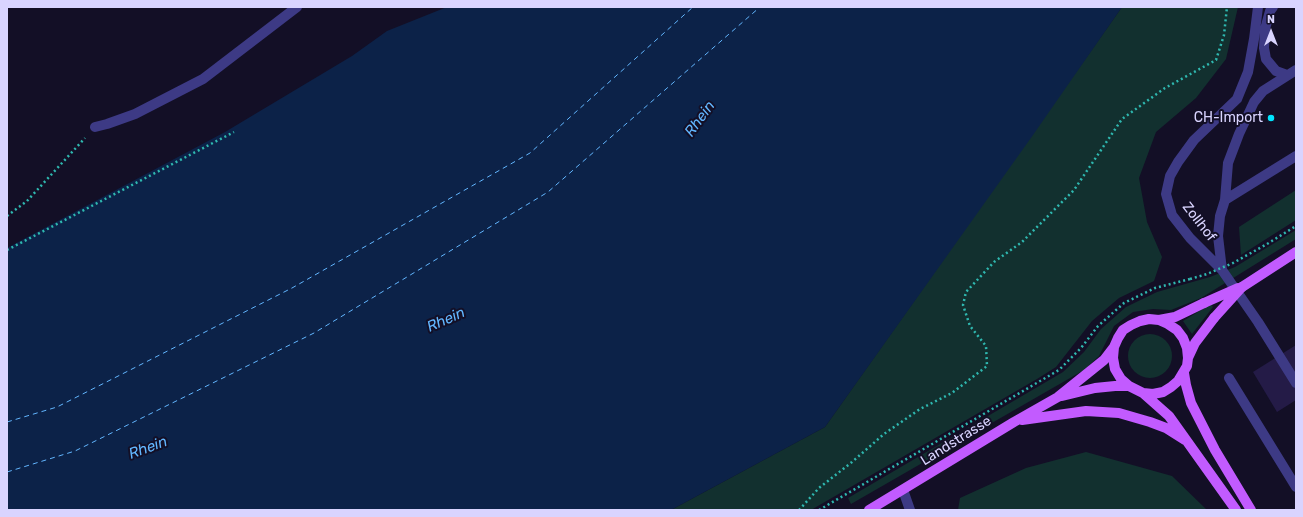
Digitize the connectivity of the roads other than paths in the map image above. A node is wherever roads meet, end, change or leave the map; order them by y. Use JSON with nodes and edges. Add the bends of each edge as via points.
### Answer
{"nodes":[{"id":1,"x":297,"y":7,"type":"edge"},
{"id":2,"x":1258,"y":7,"type":"edge"},
{"id":3,"x":1273,"y":7,"type":"edge"},
{"id":4,"x":1292,"y":73,"type":"edge"},
{"id":5,"x":95,"y":127,"type":"road end"},
{"id":6,"x":1296,"y":156,"type":"edge"},
{"id":7,"x":1225,"y":200,"type":"junction"},
{"id":8,"x":1296,"y":252,"type":"edge"},
{"id":9,"x":1222,"y":270,"type":"junction"},
{"id":10,"x":1242,"y":286,"type":"junction"},
{"id":11,"x":1159,"y":320,"type":"junction"},
{"id":12,"x":1114,"y":347,"type":"junction"},
{"id":13,"x":1188,"y":358,"type":"junction"},
{"id":14,"x":1184,"y":373,"type":"junction"},
{"id":15,"x":1229,"y":378,"type":"dead end"},
{"id":16,"x":1296,"y":383,"type":"edge"},
{"id":17,"x":1129,"y":386,"type":"junction"},
{"id":18,"x":1143,"y":393,"type":"junction"},
{"id":19,"x":1058,"y":397,"type":"junction"},
{"id":20,"x":1014,"y":422,"type":"junction"},
{"id":21,"x":1186,"y":440,"type":"junction"},
{"id":22,"x":1295,"y":483,"type":"edge"},
{"id":23,"x":903,"y":490,"type":"junction"},
{"id":24,"x":868,"y":510,"type":"edge"},
{"id":25,"x":910,"y":510,"type":"edge"},
{"id":26,"x":1236,"y":510,"type":"edge"},
{"id":27,"x":1251,"y":510,"type":"edge"}],
"edges":[{"from":1,"to":5,"type":"lane","via":[[203,79],[136,114]]},
{"from":2,"to":9,"type":"lane","name":"Zollhof","via":[[1248,72],[1237,98],[1194,140],[1170,176],[1166,194],[1172,215],[1190,238]]},
{"from":3,"to":4,"type":"lane","via":[[1265,28],[1266,59],[1276,71]]},
{"from":4,"to":7,"type":"lane","via":[[1263,91],[1254,102],[1228,163]]},
{"from":6,"to":7,"type":"lane"},
{"from":7,"to":9,"type":"lane","via":[[1218,236]]},
{"from":8,"to":10,"type":"main road"},
{"from":9,"to":16,"type":"lane","name":"Zollhof"},
{"from":10,"to":11,"type":"main road","bridge":true,"via":[[1175,317]]},
{"from":10,"to":13,"type":"main road","bridge":true,"via":[[1195,343]]},
{"from":11,"to":12,"type":"main road","via":[[1149,319],[1131,325],[1121,334]]},
{"from":11,"to":13,"type":"main road","via":[[1177,330],[1187,348]]},
{"from":12,"to":17,"type":"main road","via":[[1115,369]]},
{"from":12,"to":19,"type":"main road","name":"Landstrasse","via":[[1104,360]]},
{"from":13,"to":14,"type":"main road"},
{"from":14,"to":18,"type":"main road","via":[[1163,392]]},
{"from":14,"to":27,"type":"main road","via":[[1191,403],[1214,450]]},
{"from":15,"to":22,"type":"lane"},
{"from":17,"to":18,"type":"main road"},
{"from":17,"to":19,"type":"main road","name":"Landstrasse","via":[[1095,388]]},
{"from":18,"to":21,"type":"main road","via":[[1169,416]]},
{"from":19,"to":20,"type":"main road","name":"Landstrasse"},
{"from":20,"to":21,"type":"main road","via":[[1086,411],[1119,413],[1161,426]]},
{"from":20,"to":23,"type":"main road","name":"Landstrasse"},
{"from":21,"to":26,"type":"main road"},
{"from":23,"to":24,"type":"main road","name":"Landstrasse"},
{"from":23,"to":25,"type":"lane"}]}
